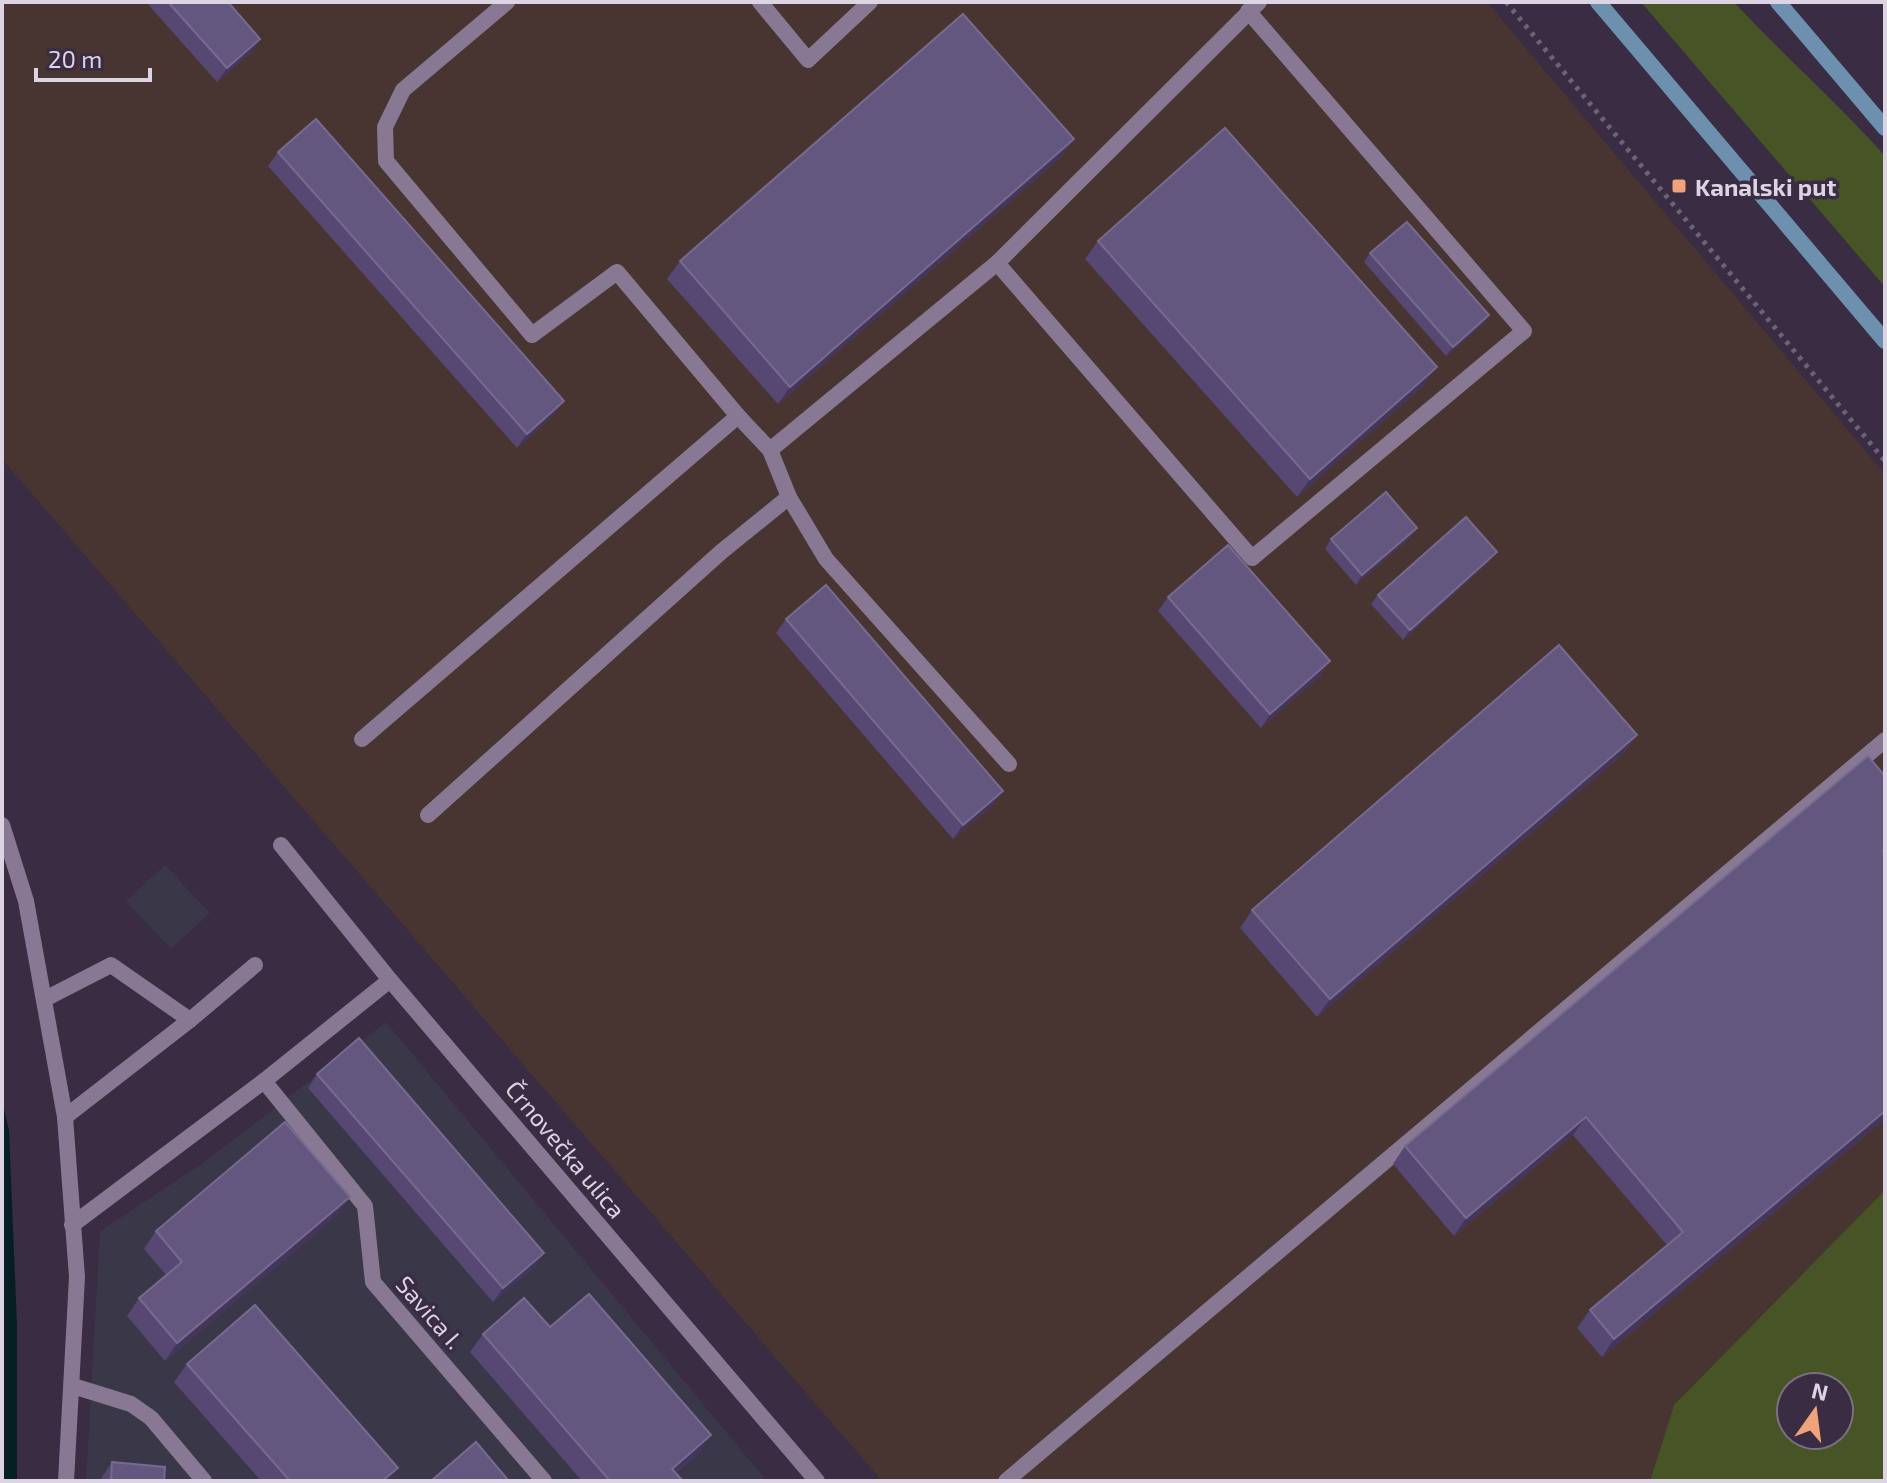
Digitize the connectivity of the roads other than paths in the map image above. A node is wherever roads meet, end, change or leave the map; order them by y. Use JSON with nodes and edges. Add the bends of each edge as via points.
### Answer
{"nodes":[{"id":1,"x":507,"y":2,"type":"edge"},
{"id":2,"x":760,"y":2,"type":"edge"},
{"id":3,"x":870,"y":2,"type":"edge"},
{"id":4,"x":1598,"y":2,"type":"edge"},
{"id":5,"x":1778,"y":2,"type":"edge"},
{"id":6,"x":1254,"y":7,"type":"edge"},
{"id":7,"x":1885,"y":128,"type":"edge"},
{"id":8,"x":997,"y":263,"type":"junction"},
{"id":9,"x":1885,"y":341,"type":"edge"},
{"id":10,"x":738,"y":416,"type":"junction"},
{"id":11,"x":770,"y":450,"type":"junction"},
{"id":12,"x":789,"y":497,"type":"junction"},
{"id":13,"x":362,"y":739,"type":"dead end"},
{"id":14,"x":1885,"y":740,"type":"edge"},
{"id":15,"x":1009,"y":764,"type":"dead end"},
{"id":16,"x":428,"y":815,"type":"dead end"},
{"id":17,"x":2,"y":825,"type":"edge"},
{"id":18,"x":281,"y":845,"type":"dead end"},
{"id":19,"x":255,"y":965,"type":"dead end"},
{"id":20,"x":390,"y":980,"type":"junction"},
{"id":21,"x":45,"y":999,"type":"junction"},
{"id":22,"x":190,"y":1020,"type":"junction"},
{"id":23,"x":264,"y":1081,"type":"junction"},
{"id":24,"x":65,"y":1117,"type":"junction"},
{"id":25,"x":72,"y":1225,"type":"junction"},
{"id":26,"x":73,"y":1386,"type":"junction"},
{"id":27,"x":66,"y":1481,"type":"edge"},
{"id":28,"x":204,"y":1481,"type":"edge"},
{"id":29,"x":544,"y":1481,"type":"edge"},
{"id":30,"x":817,"y":1481,"type":"edge"},
{"id":31,"x":1006,"y":1481,"type":"edge"}],
"edges":[{"from":1,"to":10,"type":"street","via":[[403,90],[385,127],[386,161],[532,335],[617,272]]},
{"from":2,"to":3,"type":"street","via":[[808,60]]},
{"from":4,"to":9,"type":"main road"},
{"from":5,"to":7,"type":"main road"},
{"from":6,"to":8,"type":"street"},
{"from":6,"to":8,"type":"street","via":[[1524,331],[1252,558]]},
{"from":8,"to":11,"type":"street"},
{"from":10,"to":11,"type":"street"},
{"from":10,"to":13,"type":"street"},
{"from":11,"to":12,"type":"street"},
{"from":12,"to":15,"type":"street","via":[[826,559]]},
{"from":12,"to":16,"type":"street"},
{"from":14,"to":31,"type":"street"},
{"from":17,"to":21,"type":"street","via":[[26,901]]},
{"from":18,"to":20,"type":"street","name":"Črnovečka ulica"},
{"from":19,"to":22,"type":"street"},
{"from":20,"to":23,"type":"street"},
{"from":20,"to":30,"type":"street","name":"Črnovečka ulica"},
{"from":21,"to":22,"type":"street","via":[[111,965]]},
{"from":21,"to":24,"type":"street"},
{"from":22,"to":24,"type":"street"},
{"from":23,"to":25,"type":"street"},
{"from":23,"to":29,"type":"street","name":"Savica I.","via":[[365,1206],[373,1282]]},
{"from":24,"to":25,"type":"street"},
{"from":25,"to":26,"type":"street","via":[[77,1277]]},
{"from":26,"to":27,"type":"street"},
{"from":26,"to":28,"type":"street","via":[[131,1404],[151,1418]]}]}
